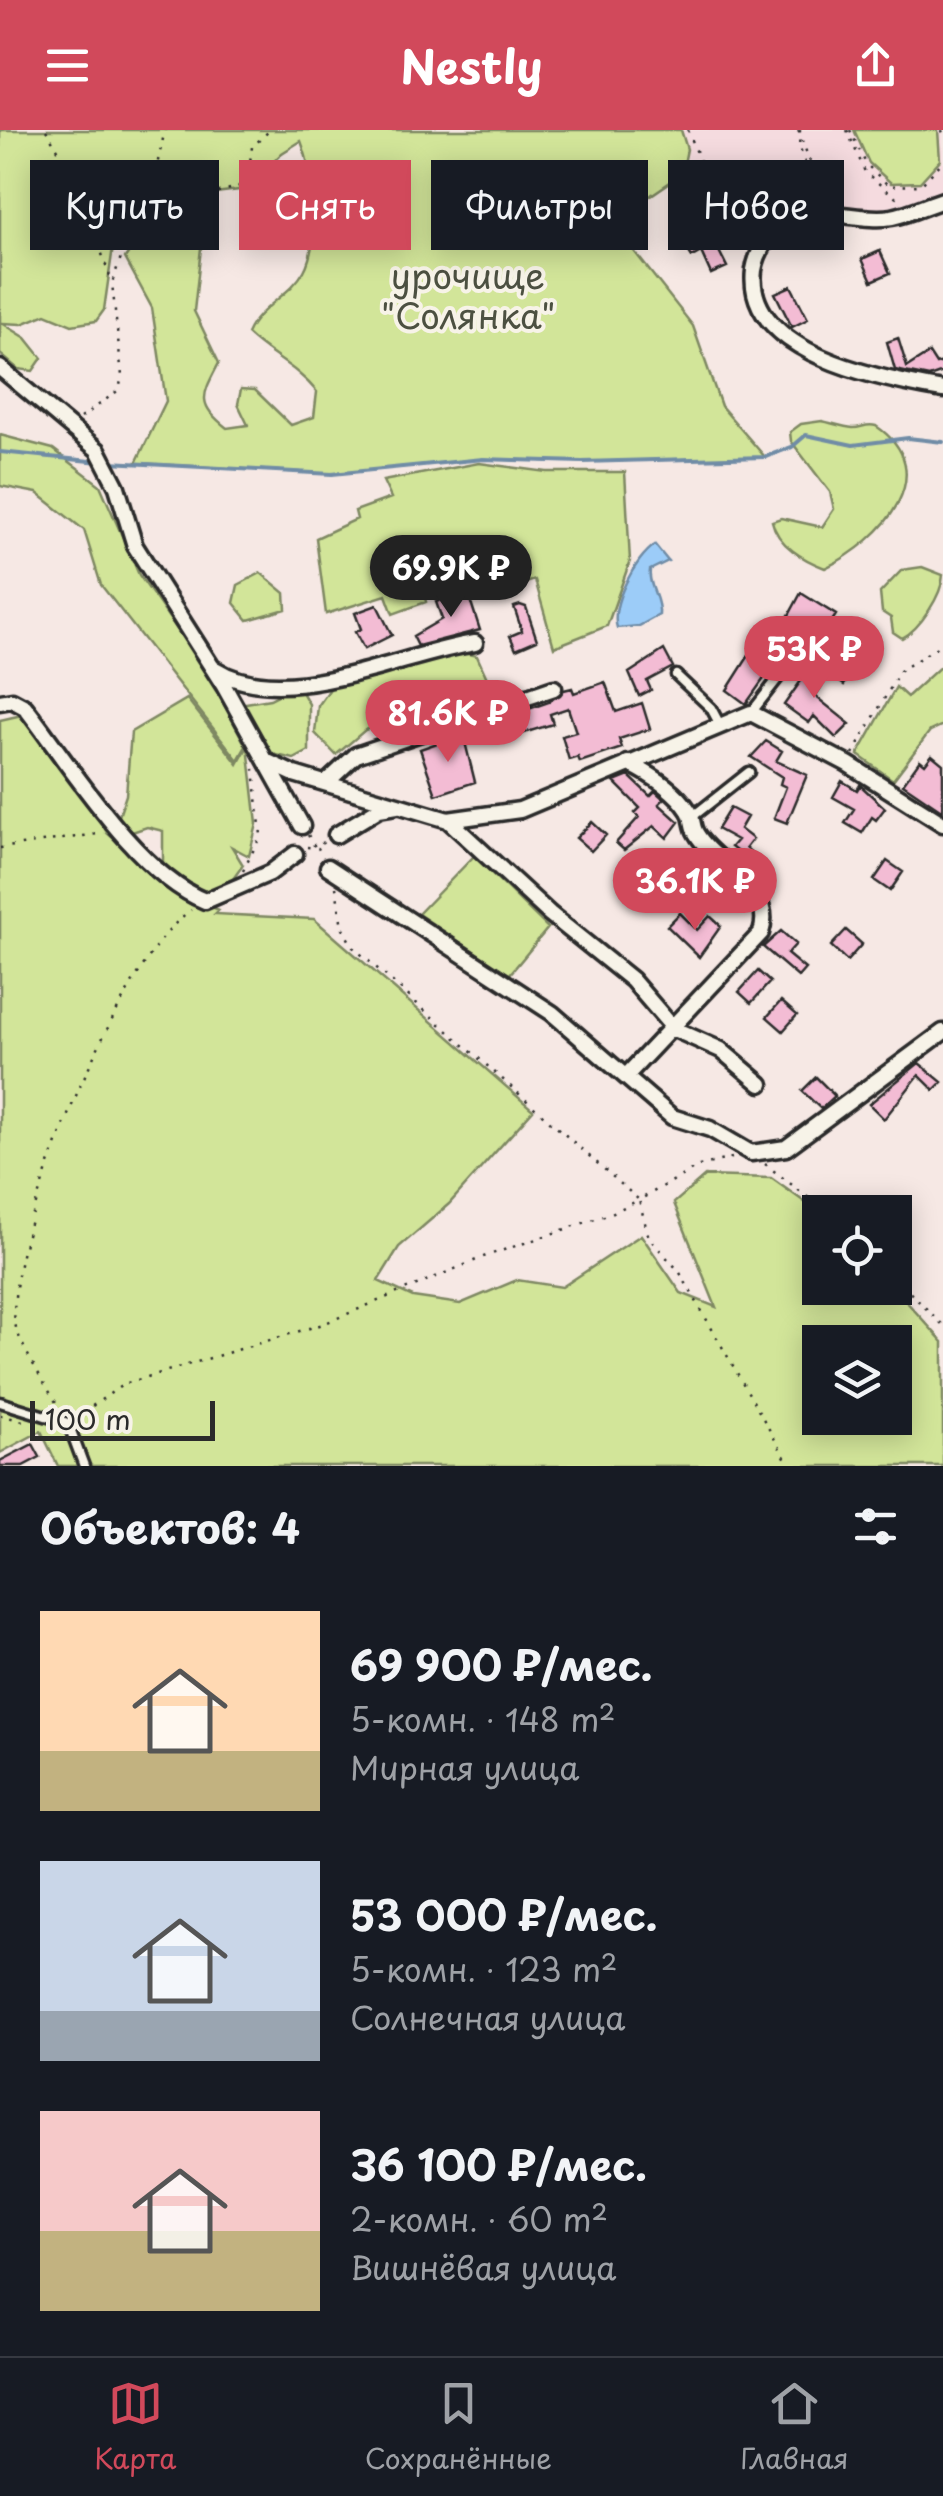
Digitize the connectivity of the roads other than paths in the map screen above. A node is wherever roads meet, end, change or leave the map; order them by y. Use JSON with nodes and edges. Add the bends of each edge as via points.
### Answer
{"nodes":[{"id":1,"x":943,"y":200,"type":"edge"},
{"id":2,"x":0,"y":368,"type":"edge"},
{"id":3,"x":943,"y":390,"type":"edge"},
{"id":4,"x":808,"y":630,"type":"dead end"},
{"id":5,"x":476,"y":642,"type":"dead end"},
{"id":6,"x":208,"y":664,"type":"junction"},
{"id":7,"x":676,"y":675,"type":"dead end"},
{"id":8,"x":554,"y":688,"type":"dead end"},
{"id":9,"x":0,"y":702,"type":"edge"},
{"id":10,"x":751,"y":713,"type":"junction"},
{"id":11,"x":719,"y":724,"type":"junction"},
{"id":12,"x":628,"y":763,"type":"junction"},
{"id":13,"x":261,"y":764,"type":"junction"},
{"id":14,"x":750,"y":772,"type":"dead end"},
{"id":15,"x":326,"y":782,"type":"junction"},
{"id":16,"x":402,"y":805,"type":"junction"},
{"id":17,"x":692,"y":817,"type":"junction"},
{"id":18,"x":448,"y":820,"type":"junction"},
{"id":19,"x":943,"y":824,"type":"edge"},
{"id":20,"x":302,"y":826,"type":"road end"},
{"id":21,"x":336,"y":835,"type":"road end"},
{"id":22,"x":295,"y":854,"type":"road end"},
{"id":23,"x":328,"y":867,"type":"road end"},
{"id":24,"x":674,"y":1029,"type":"junction"},
{"id":25,"x":943,"y":1032,"type":"edge"},
{"id":26,"x":626,"y":1076,"type":"junction"},
{"id":27,"x":761,"y":1084,"type":"dead end"},
{"id":28,"x":0,"y":1402,"type":"edge"},
{"id":29,"x":84,"y":1466,"type":"edge"}],
"edges":[{"from":1,"to":3,"type":"street","via":[[892,217],[832,214],[783,222],[756,262],[764,315],[786,338],[867,377]]},
{"from":2,"to":6,"type":"street","via":[[98,450],[135,546]]},
{"from":4,"to":10,"type":"lane"},
{"from":5,"to":6,"type":"street","via":[[271,686],[228,677]]},
{"from":6,"to":13,"type":"street"},
{"from":7,"to":11,"type":"lane"},
{"from":8,"to":15,"type":"street","via":[[356,755]]},
{"from":9,"to":22,"type":"street","via":[[25,706],[163,878],[205,901]]},
{"from":10,"to":11,"type":"street"},
{"from":10,"to":19,"type":"street"},
{"from":11,"to":12,"type":"street"},
{"from":12,"to":17,"type":"street","via":[[652,774]]},
{"from":12,"to":18,"type":"street","via":[[520,810]]},
{"from":13,"to":15,"type":"street"},
{"from":13,"to":20,"type":"street"},
{"from":14,"to":17,"type":"lane"},
{"from":15,"to":16,"type":"street"},
{"from":16,"to":18,"type":"street"},
{"from":16,"to":21,"type":"street","via":[[379,809]]},
{"from":17,"to":24,"type":"street","via":[[695,833],[753,891],[764,922]]},
{"from":18,"to":24,"type":"street","via":[[632,980]]},
{"from":23,"to":26,"type":"street","via":[[552,1013]]},
{"from":24,"to":26,"type":"street"},
{"from":24,"to":27,"type":"street","via":[[721,1050]]},
{"from":25,"to":26,"type":"street","via":[[786,1148],[751,1153],[672,1117]]},
{"from":28,"to":29,"type":"lane","via":[[68,1423]]}]}
